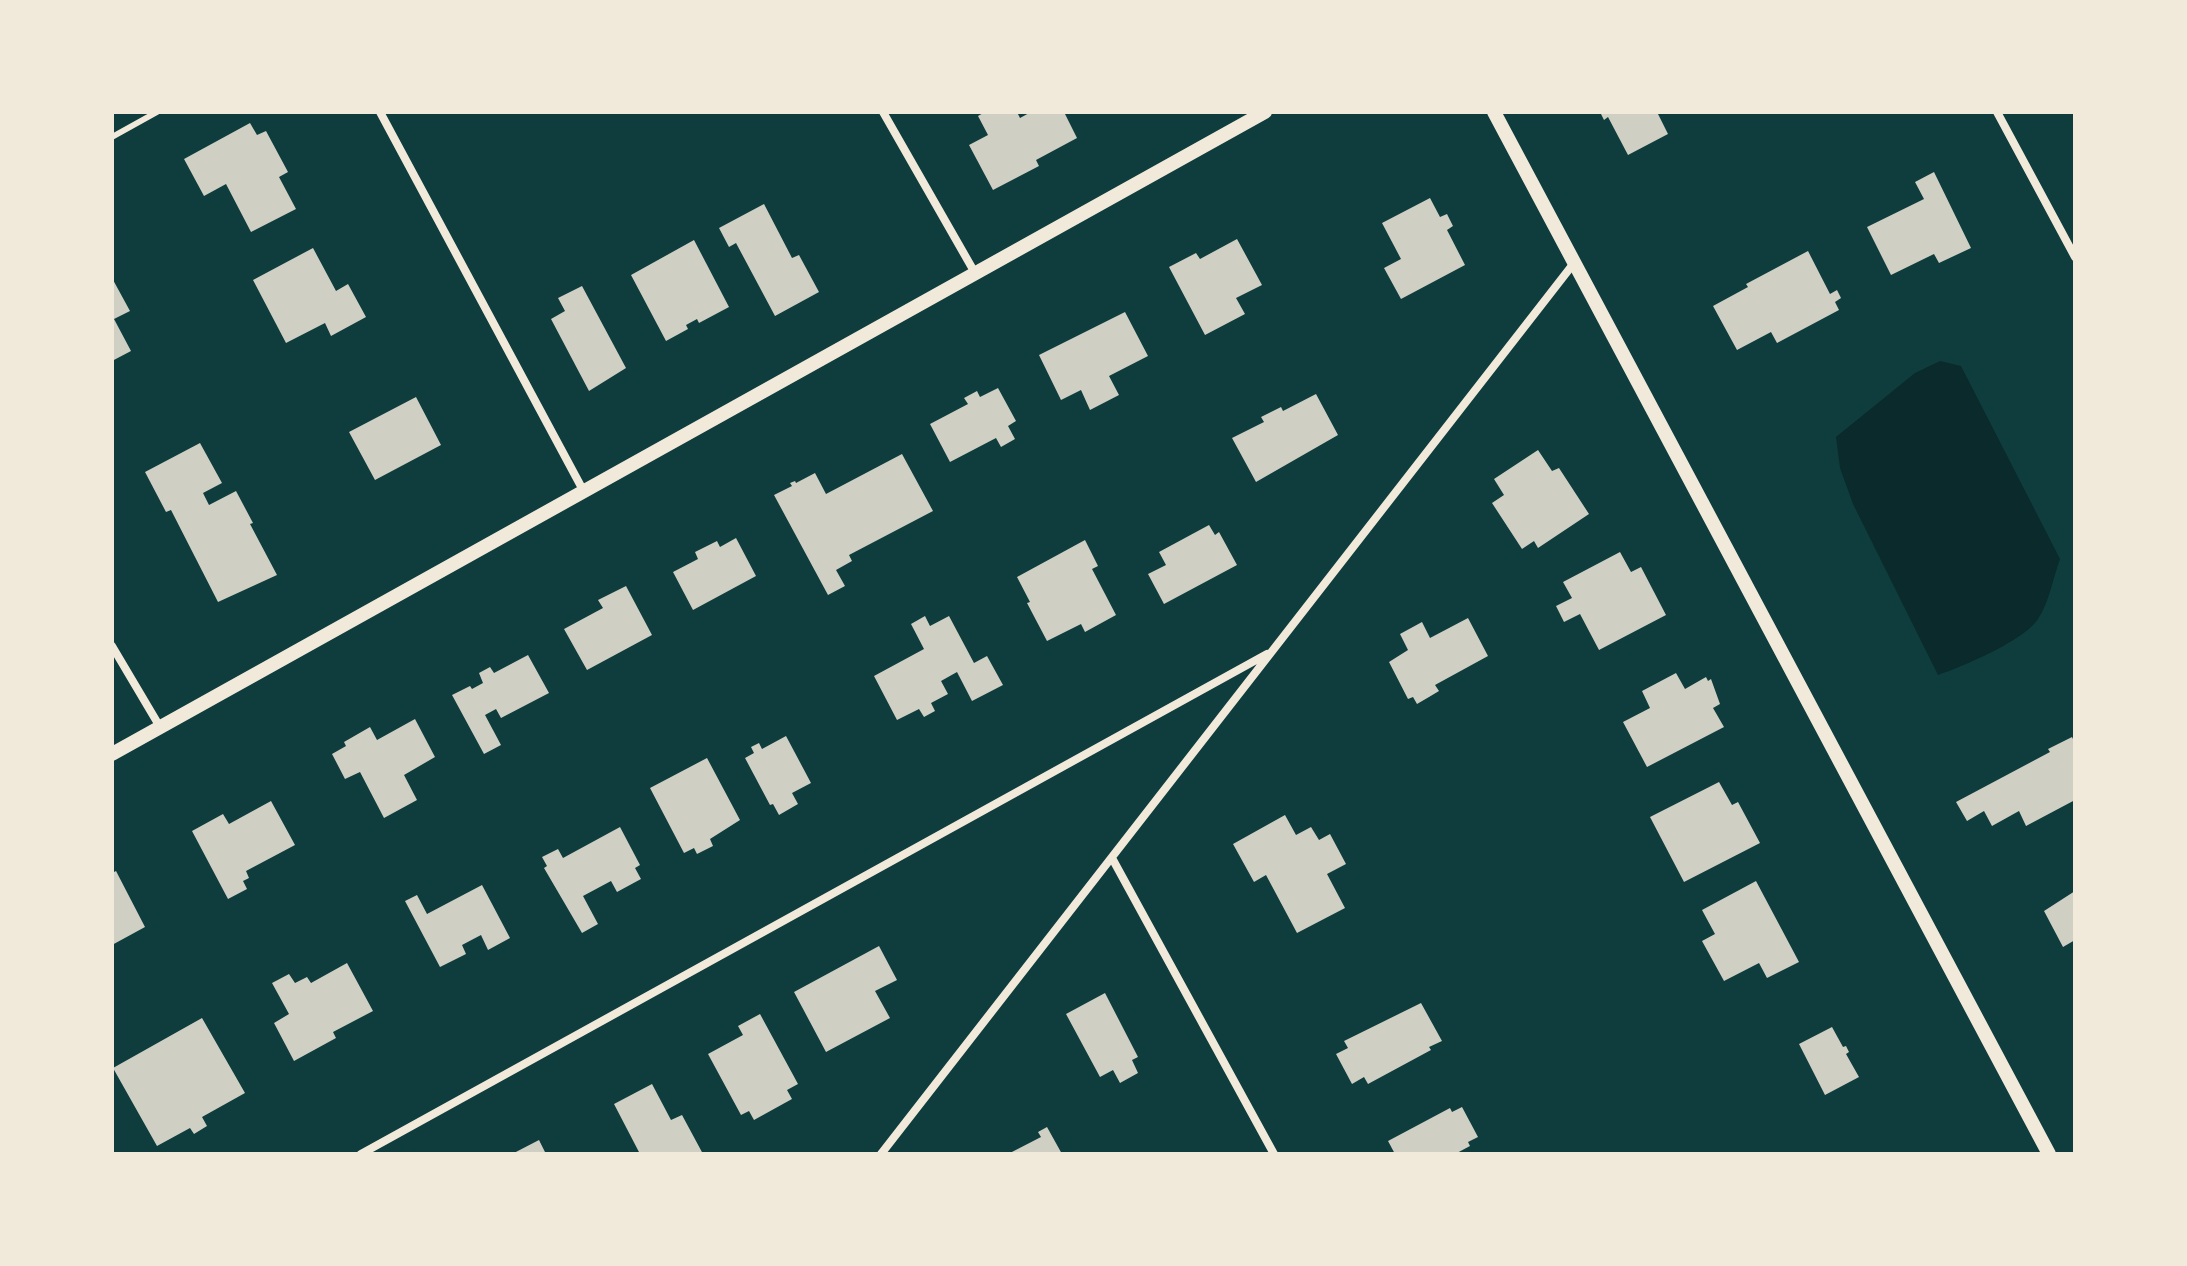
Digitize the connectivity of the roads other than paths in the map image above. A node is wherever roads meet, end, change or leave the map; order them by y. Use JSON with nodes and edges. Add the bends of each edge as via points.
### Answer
{"nodes":[{"id":1,"x":157,"y":112,"type":"edge"},
{"id":2,"x":380,"y":112,"type":"edge"},
{"id":3,"x":883,"y":112,"type":"edge"},
{"id":4,"x":1265,"y":112,"type":"edge"},
{"id":5,"x":1494,"y":112,"type":"edge"},
{"id":6,"x":1997,"y":112,"type":"edge"},
{"id":7,"x":112,"y":137,"type":"edge"},
{"id":8,"x":2075,"y":257,"type":"edge"},
{"id":9,"x":1575,"y":262,"type":"junction"},
{"id":10,"x":975,"y":273,"type":"junction"},
{"id":11,"x":583,"y":490,"type":"junction"},
{"id":12,"x":112,"y":646,"type":"edge"},
{"id":13,"x":1272,"y":652,"type":"junction"},
{"id":14,"x":160,"y":727,"type":"junction"},
{"id":15,"x":112,"y":754,"type":"edge"},
{"id":16,"x":1112,"y":858,"type":"junction"},
{"id":17,"x":361,"y":1154,"type":"edge"},
{"id":18,"x":881,"y":1154,"type":"edge"},
{"id":19,"x":1274,"y":1154,"type":"edge"},
{"id":20,"x":2049,"y":1154,"type":"edge"}],
"edges":[{"from":1,"to":7,"type":"lane"},
{"from":2,"to":11,"type":"street"},
{"from":3,"to":10,"type":"street"},
{"from":4,"to":10,"type":"street"},
{"from":5,"to":9,"type":"street"},
{"from":6,"to":8,"type":"street"},
{"from":9,"to":13,"type":"street"},
{"from":9,"to":20,"type":"street"},
{"from":10,"to":11,"type":"street"},
{"from":11,"to":14,"type":"street"},
{"from":12,"to":14,"type":"street"},
{"from":13,"to":16,"type":"street"},
{"from":13,"to":17,"type":"street"},
{"from":14,"to":15,"type":"street"},
{"from":16,"to":18,"type":"street"},
{"from":16,"to":19,"type":"street"}]}
